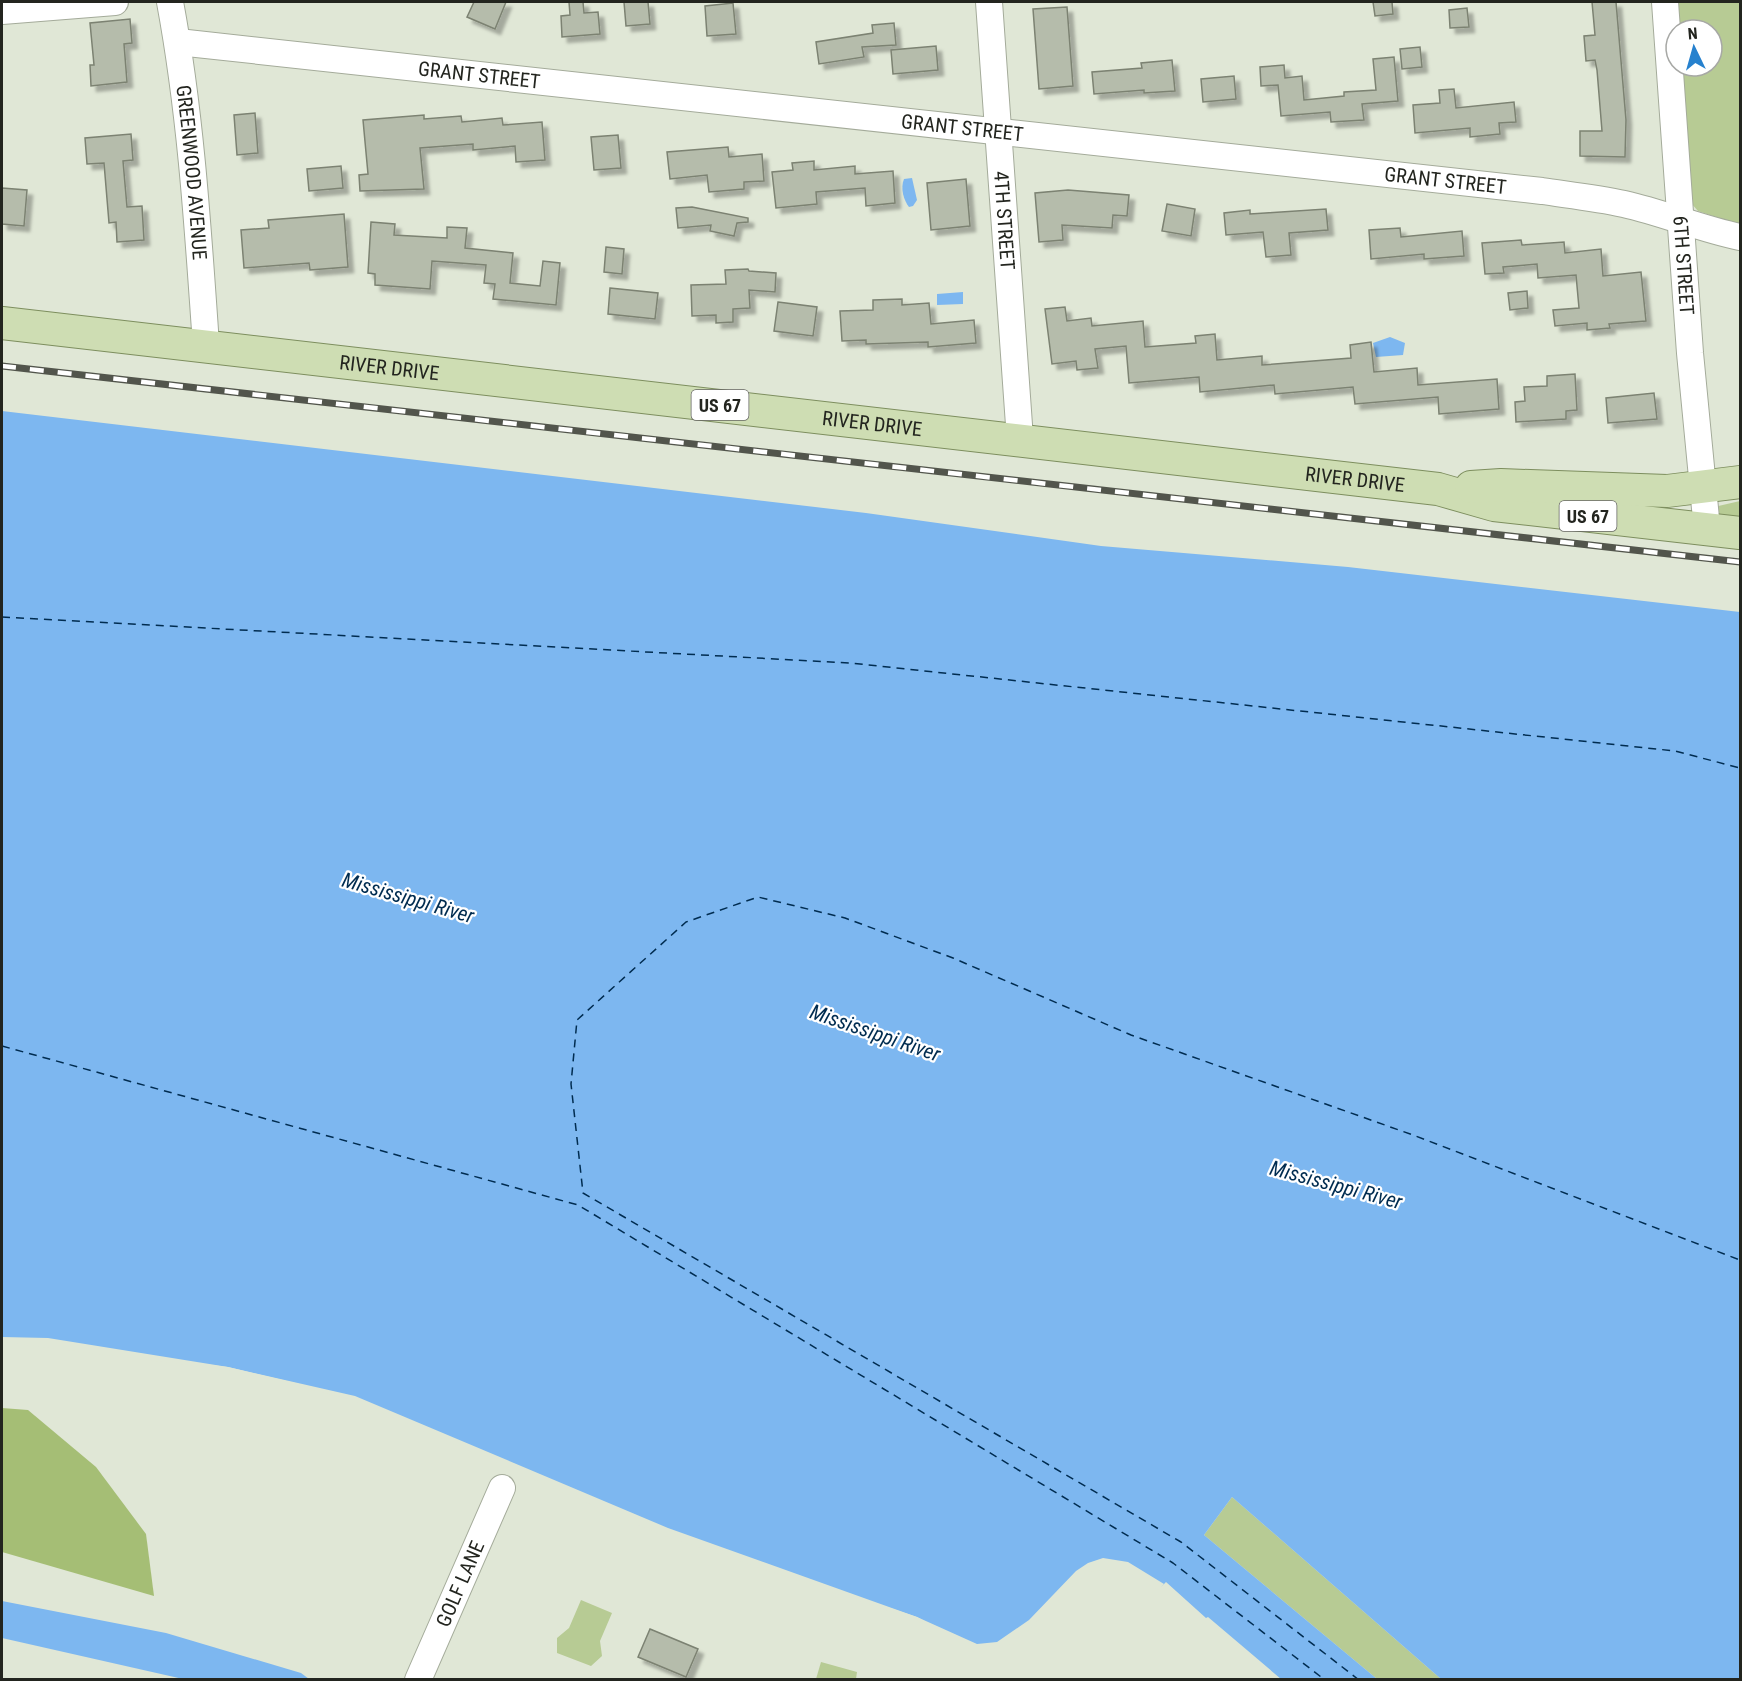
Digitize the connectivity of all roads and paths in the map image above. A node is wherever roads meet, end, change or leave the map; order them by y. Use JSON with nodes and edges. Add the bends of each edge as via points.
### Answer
{"nodes":[{"id":1,"x":115,"y":2,"type":"edge"},
{"id":2,"x":169,"y":2,"type":"edge"},
{"id":3,"x":989,"y":2,"type":"edge"},
{"id":4,"x":1665,"y":2,"type":"edge"},
{"id":5,"x":2,"y":11,"type":"edge"},
{"id":6,"x":178,"y":42,"type":"junction"},
{"id":7,"x":998,"y":130,"type":"junction"},
{"id":8,"x":1680,"y":219,"type":"junction"},
{"id":9,"x":1740,"y":237,"type":"edge"},
{"id":10,"x":2,"y":323,"type":"edge"},
{"id":11,"x":206,"y":345,"type":"junction"},
{"id":12,"x":1020,"y":439,"type":"junction"},
{"id":13,"x":1740,"y":482,"type":"edge"},
{"id":14,"x":1704,"y":488,"type":"junction"},
{"id":15,"x":1438,"y":489,"type":"junction"},
{"id":16,"x":1707,"y":529,"type":"junction"},
{"id":17,"x":1740,"y":533,"type":"edge"},
{"id":18,"x":502,"y":1488,"type":"dead end"},
{"id":19,"x":418,"y":1680,"type":"edge"}],
"edges":[{"from":1,"to":5,"type":"street"},
{"from":2,"to":6,"type":"street","name":"GREENWOOD AVENUE"},
{"from":3,"to":7,"type":"street","name":"4TH STREET"},
{"from":4,"to":8,"type":"street","name":"6TH STREET"},
{"from":6,"to":7,"type":"street","name":"GRANT STREET"},
{"from":6,"to":11,"type":"street","name":"GREENWOOD AVENUE","via":[[195,180]]},
{"from":7,"to":8,"type":"street","name":"GRANT STREET","via":[[1542,191],[1623,204]]},
{"from":7,"to":12,"type":"street","name":"4TH STREET"},
{"from":8,"to":9,"type":"street","name":"GRANT STREET","via":[[1708,231]]},
{"from":8,"to":14,"type":"street","name":"6TH STREET"},
{"from":10,"to":11,"type":"main road","name":"RIVER DRIVE","number":"US 67"},
{"from":11,"to":12,"type":"main road","name":"RIVER DRIVE","number":"US 67"},
{"from":12,"to":15,"type":"main road","name":"RIVER DRIVE","number":"US 67"},
{"from":13,"to":14,"type":"main road","number":"US 67"},
{"from":14,"to":15,"type":"main road","number":"US 67","via":[[1666,491],[1501,485]]},
{"from":14,"to":16,"type":"street","name":"6TH STREET"},
{"from":15,"to":16,"type":"main road","name":"RIVER DRIVE","number":"US 67","via":[[1494,506]]},
{"from":16,"to":17,"type":"main road","name":"RIVER DRIVE","number":"US 67"},
{"from":18,"to":19,"type":"street","name":"GOLF LANE"}]}
